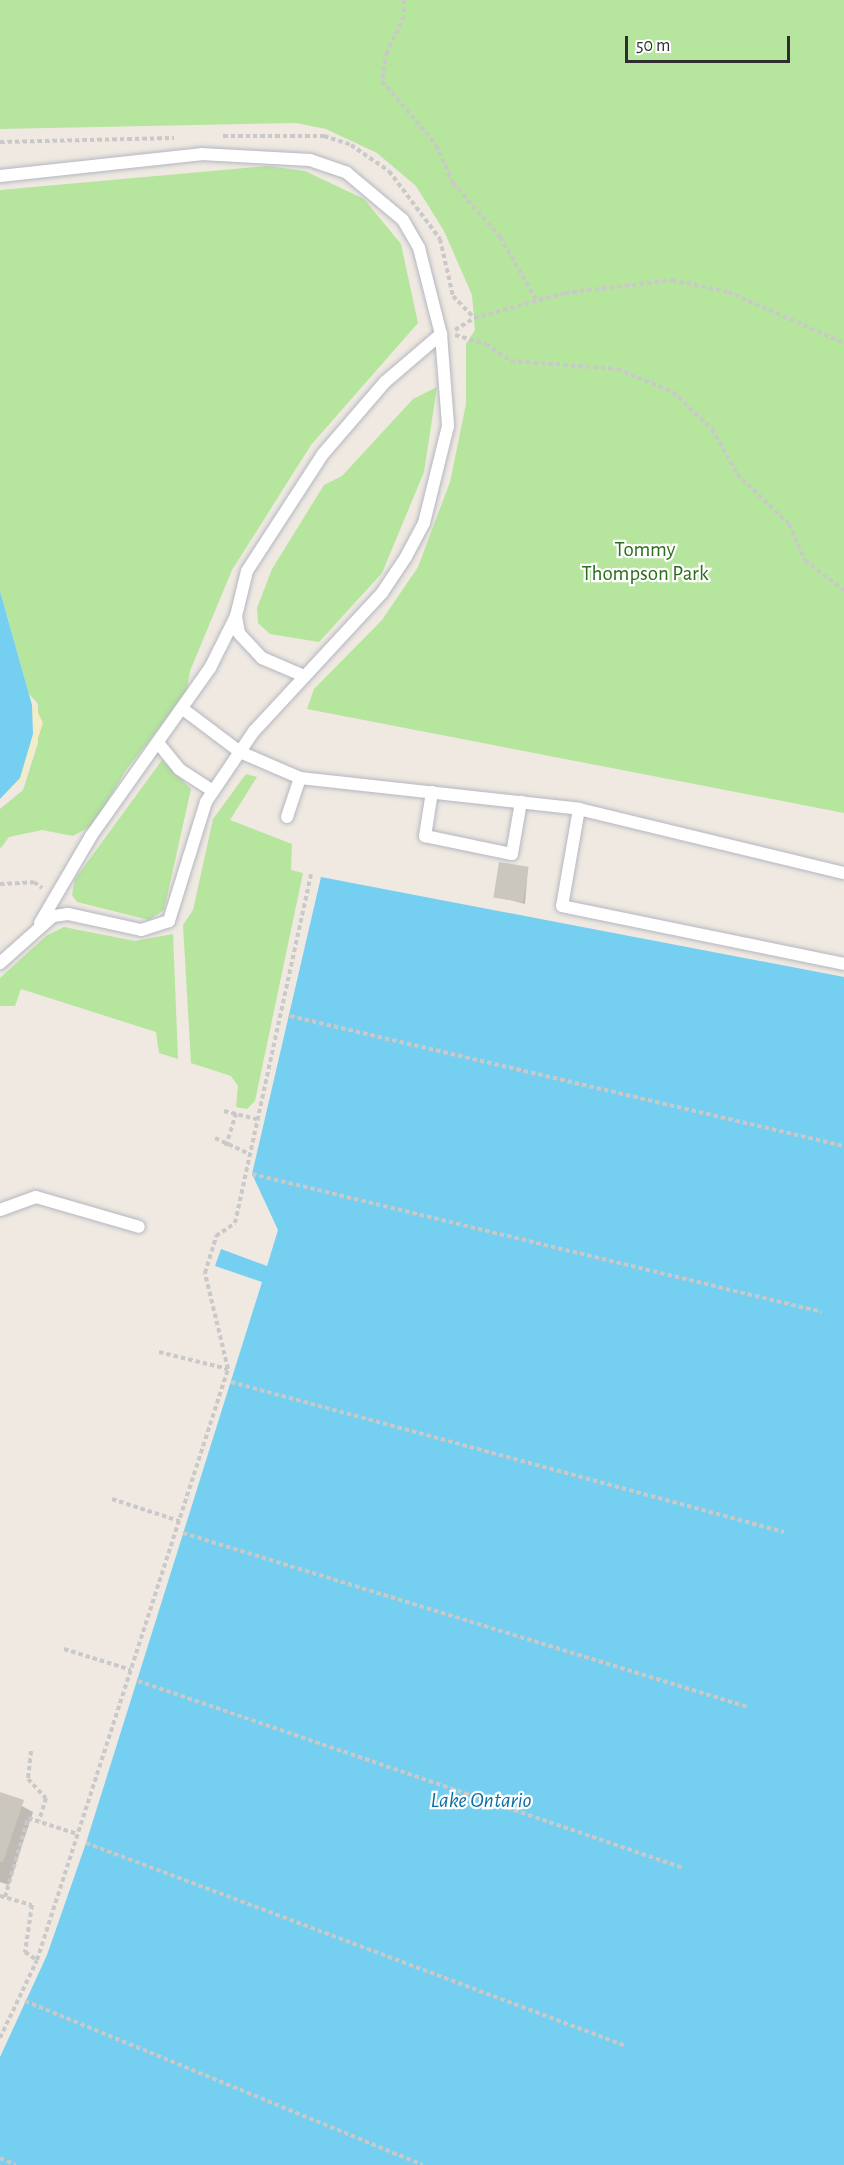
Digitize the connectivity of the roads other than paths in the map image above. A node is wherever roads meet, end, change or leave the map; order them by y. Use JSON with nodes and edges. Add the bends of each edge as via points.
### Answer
{"nodes":[{"id":1,"x":0,"y":176,"type":"edge"},
{"id":2,"x":445,"y":333,"type":"junction"},
{"id":3,"x":236,"y":616,"type":"junction"},
{"id":4,"x":304,"y":676,"type":"junction"},
{"id":5,"x":183,"y":709,"type":"junction"},
{"id":6,"x":159,"y":744,"type":"junction"},
{"id":7,"x":240,"y":752,"type":"junction"},
{"id":8,"x":300,"y":778,"type":"junction"},
{"id":9,"x":213,"y":791,"type":"junction"},
{"id":10,"x":432,"y":792,"type":"junction"},
{"id":11,"x":521,"y":802,"type":"junction"},
{"id":12,"x":579,"y":808,"type":"junction"},
{"id":13,"x":287,"y":817,"type":"dead end"},
{"id":14,"x":844,"y":873,"type":"edge"},
{"id":15,"x":40,"y":923,"type":"junction"},
{"id":16,"x":0,"y":963,"type":"edge"},
{"id":17,"x":844,"y":964,"type":"edge"},
{"id":18,"x":0,"y":1210,"type":"edge"},
{"id":19,"x":139,"y":1227,"type":"dead end"}],
"edges":[{"from":1,"to":2,"type":"lane","via":[[201,154],[310,160],[347,173],[404,220],[430,277]]},
{"from":2,"to":3,"type":"lane","via":[[385,382],[323,454],[248,571]]},
{"from":2,"to":4,"type":"lane","via":[[448,426],[424,523],[382,593]]},
{"from":3,"to":4,"type":"lane","via":[[248,648]]},
{"from":3,"to":5,"type":"lane"},
{"from":4,"to":7,"type":"lane"},
{"from":5,"to":6,"type":"lane"},
{"from":5,"to":7,"type":"lane"},
{"from":6,"to":9,"type":"lane","via":[[179,769]]},
{"from":6,"to":15,"type":"lane","via":[[91,836]]},
{"from":7,"to":8,"type":"lane"},
{"from":7,"to":9,"type":"lane"},
{"from":8,"to":10,"type":"lane"},
{"from":8,"to":13,"type":"lane"},
{"from":9,"to":15,"type":"lane","via":[[195,829],[169,921],[141,930],[68,914]]},
{"from":10,"to":11,"type":"lane"},
{"from":10,"to":11,"type":"lane","via":[[425,836],[512,854]]},
{"from":11,"to":12,"type":"lane"},
{"from":12,"to":14,"type":"lane"},
{"from":12,"to":17,"type":"lane","via":[[562,906]]},
{"from":15,"to":16,"type":"lane"},
{"from":18,"to":19,"type":"lane","via":[[36,1197]]}]}
